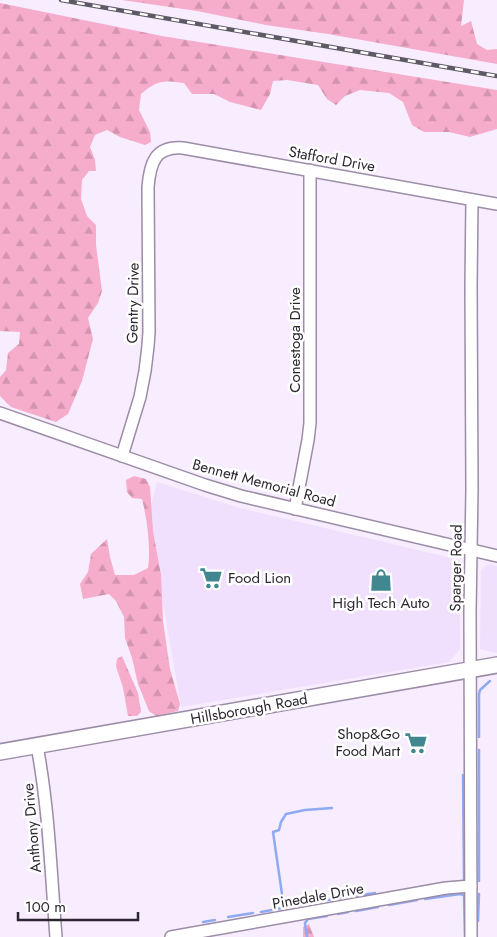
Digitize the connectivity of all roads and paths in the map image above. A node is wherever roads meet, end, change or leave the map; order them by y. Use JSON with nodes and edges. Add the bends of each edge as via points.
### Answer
{"nodes":[{"id":1,"x":162,"y":151,"type":"joint"},
{"id":2,"x":310,"y":170,"type":"junction"},
{"id":3,"x":472,"y":200,"type":"junction"},
{"id":4,"x":497,"y":204,"type":"edge"},
{"id":5,"x":0,"y":414,"type":"edge"},
{"id":6,"x":122,"y":456,"type":"junction"},
{"id":7,"x":295,"y":509,"type":"junction"},
{"id":8,"x":471,"y":550,"type":"junction"},
{"id":9,"x":497,"y":556,"type":"edge"},
{"id":10,"x":497,"y":665,"type":"edge"},
{"id":11,"x":471,"y":670,"type":"junction"},
{"id":12,"x":37,"y":746,"type":"junction"},
{"id":13,"x":0,"y":752,"type":"edge"},
{"id":14,"x":471,"y":886,"type":"junction"},
{"id":15,"x":223,"y":932,"type":"edge"},
{"id":16,"x":56,"y":937,"type":"edge"},
{"id":17,"x":171,"y":937,"type":"edge"},
{"id":18,"x":471,"y":937,"type":"edge"}],
"edges":[{"from":1,"to":2,"type":"street","name":"Stafford Drive","via":[[183,148]]},
{"from":1,"to":6,"type":"street","name":"Gentry Drive","via":[[153,160],[148,187],[149,332],[145,372]]},
{"from":2,"to":3,"type":"street","name":"Stafford Drive"},
{"from":2,"to":7,"type":"street","name":"Conestoga Drive","via":[[310,423]]},
{"from":3,"to":4,"type":"street","name":"Stafford Drive"},
{"from":3,"to":8,"type":"street","name":"Sparger Road"},
{"from":5,"to":6,"type":"street","name":"Bennett Memorial Road"},
{"from":6,"to":7,"type":"street","name":"Bennett Memorial Road","via":[[205,485]]},
{"from":7,"to":8,"type":"street","name":"Bennett Memorial Road"},
{"from":8,"to":9,"type":"street","name":"Bennett Memorial Road"},
{"from":8,"to":11,"type":"street","name":"Sparger Road"},
{"from":10,"to":11,"type":"main road","name":"Hillsborough Road"},
{"from":11,"to":12,"type":"main road","name":"Hillsborough Road"},
{"from":11,"to":14,"type":"street","name":"Sparger Road"},
{"from":12,"to":13,"type":"main road","name":"Hillsborough Road"},
{"from":12,"to":16,"type":"street","name":"Anthony Drive"},
{"from":14,"to":15,"type":"street","name":"Pinedale Drive","via":[[439,889]]},
{"from":14,"to":18,"type":"street","name":"Sparger Road"},
{"from":15,"to":17,"type":"street","name":"Pinedale Drive"}]}
